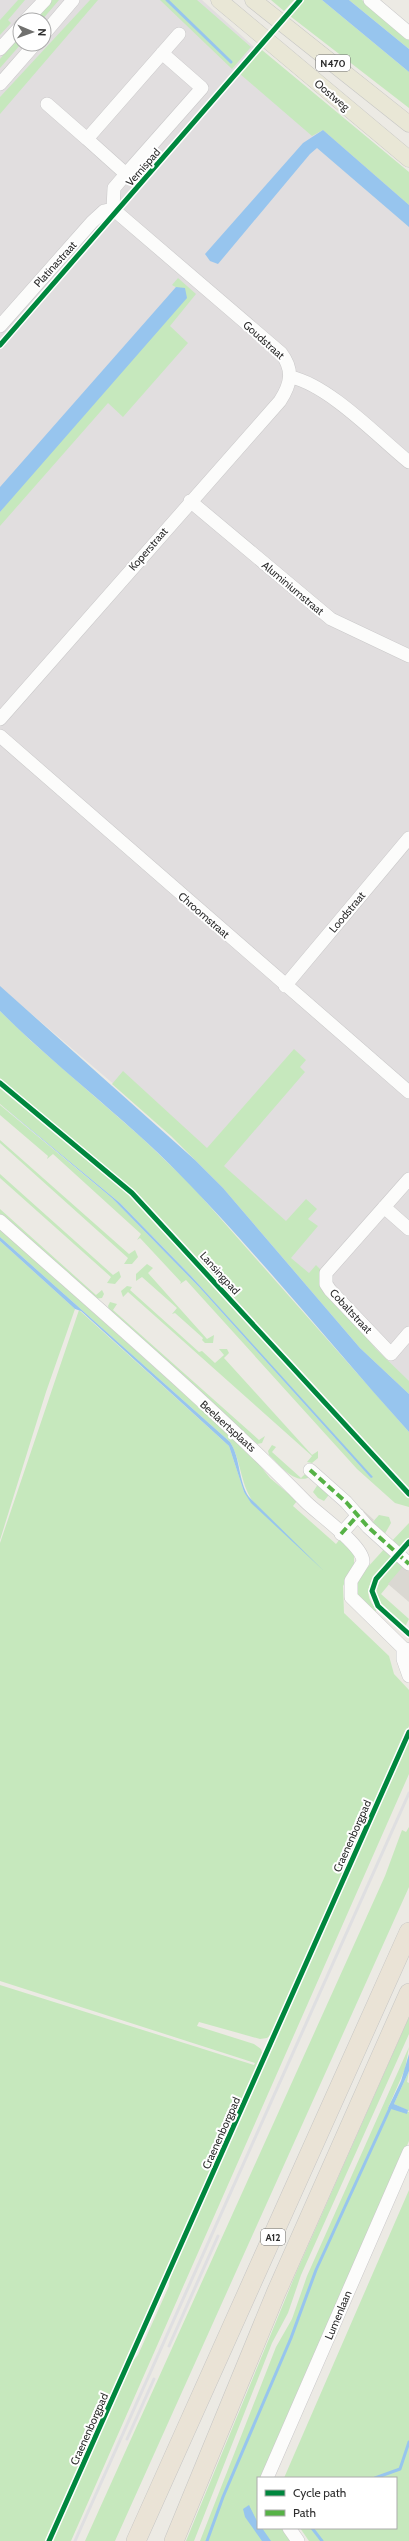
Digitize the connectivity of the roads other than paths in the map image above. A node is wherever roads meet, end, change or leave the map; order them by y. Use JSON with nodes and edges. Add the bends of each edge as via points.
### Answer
{"nodes":[{"id":1,"x":44,"y":0,"type":"edge"},
{"id":2,"x":73,"y":0,"type":"edge"},
{"id":3,"x":219,"y":0,"type":"edge"},
{"id":4,"x":253,"y":0,"type":"edge"},
{"id":5,"x":370,"y":0,"type":"edge"},
{"id":6,"x":33,"y":12,"type":"edge"},
{"id":7,"x":52,"y":25,"type":"edge"},
{"id":8,"x":409,"y":33,"type":"edge"},
{"id":9,"x":179,"y":34,"type":"dead end"},
{"id":10,"x":12,"y":36,"type":"edge"},
{"id":11,"x":0,"y":49,"type":"edge"},
{"id":12,"x":28,"y":52,"type":"edge"},
{"id":13,"x":162,"y":53,"type":"junction"},
{"id":14,"x":0,"y":84,"type":"edge"},
{"id":15,"x":47,"y":104,"type":"dead end"},
{"id":16,"x":409,"y":124,"type":"edge"},
{"id":17,"x":87,"y":139,"type":"junction"},
{"id":18,"x":409,"y":160,"type":"edge"},
{"id":19,"x":126,"y":174,"type":"junction"},
{"id":20,"x":115,"y":211,"type":"junction"},
{"id":21,"x":0,"y":326,"type":"edge"},
{"id":22,"x":291,"y":377,"type":"junction"},
{"id":23,"x":409,"y":462,"type":"edge"},
{"id":24,"x":190,"y":501,"type":"junction"},
{"id":25,"x":409,"y":656,"type":"edge"},
{"id":26,"x":0,"y":719,"type":"edge"},
{"id":27,"x":0,"y":736,"type":"edge"},
{"id":28,"x":409,"y":838,"type":"edge"},
{"id":29,"x":285,"y":986,"type":"junction"},
{"id":30,"x":409,"y":1092,"type":"edge"},
{"id":31,"x":409,"y":1179,"type":"edge"},
{"id":32,"x":384,"y":1207,"type":"junction"},
{"id":33,"x":0,"y":1221,"type":"edge"},
{"id":34,"x":409,"y":1229,"type":"edge"},
{"id":35,"x":409,"y":1333,"type":"edge"},
{"id":36,"x":310,"y":1470,"type":"dead end"},
{"id":37,"x":358,"y":1515,"type":"junction"},
{"id":38,"x":341,"y":1534,"type":"junction"},
{"id":39,"x":409,"y":1564,"type":"edge"},
{"id":40,"x":406,"y":1649,"type":"edge"},
{"id":41,"x":409,"y":1676,"type":"edge"},
{"id":42,"x":409,"y":1932,"type":"edge"},
{"id":43,"x":409,"y":1993,"type":"edge"},
{"id":44,"x":409,"y":2152,"type":"edge"},
{"id":45,"x":267,"y":2477,"type":"edge"},
{"id":46,"x":290,"y":2529,"type":"edge"},
{"id":47,"x":136,"y":2541,"type":"edge"},
{"id":48,"x":174,"y":2541,"type":"edge"},
{"id":49,"x":298,"y":2541,"type":"edge"}],
"edges":[{"from":1,"to":6,"type":"street"},
{"from":2,"to":7,"type":"street"},
{"from":3,"to":18,"type":"main road","name":"Oostweg","number":"N470"},
{"from":4,"to":16,"type":"main road","number":"N470"},
{"from":5,"to":8,"type":"street"},
{"from":9,"to":13,"type":"street"},
{"from":10,"to":11,"type":"street"},
{"from":12,"to":14,"type":"street"},
{"from":13,"to":17,"type":"street"},
{"from":13,"to":19,"type":"street","via":[[202,88]]},
{"from":15,"to":17,"type":"street"},
{"from":17,"to":19,"type":"street"},
{"from":19,"to":20,"type":"street","via":[[114,188]]},
{"from":20,"to":21,"type":"street","name":"Platinastraat","via":[[104,211],[92,222]]},
{"from":20,"to":22,"type":"street","name":"Goudstraat","via":[[281,353],[287,361]]},
{"from":22,"to":23,"type":"street","via":[[307,381],[325,392]]},
{"from":22,"to":24,"type":"street","name":"Koperstraat","via":[[288,389],[280,401]]},
{"from":24,"to":25,"type":"street","name":"Aluminiumstraat","via":[[331,618]]},
{"from":24,"to":26,"type":"street","name":"Koperstraat"},
{"from":27,"to":29,"type":"street","name":"Chroomstraat"},
{"from":28,"to":29,"type":"street","name":"Loodstraat"},
{"from":29,"to":30,"type":"street","name":"Chroomstraat"},
{"from":31,"to":32,"type":"street","name":"Cobaltstraat"},
{"from":32,"to":34,"type":"street"},
{"from":32,"to":35,"type":"street","name":"Cobaltstraat","via":[[326,1273],[325,1279],[330,1290],[391,1354]]},
{"from":33,"to":38,"type":"street","name":"Beelaertsplaats","via":[[255,1450]]},
{"from":36,"to":37,"type":"street"},
{"from":37,"to":38,"type":"street"},
{"from":37,"to":39,"type":"street"},
{"from":38,"to":40,"type":"street","name":"Beelaertsplaats","via":[[360,1551],[364,1559],[350,1583],[352,1599]]},
{"from":40,"to":41,"type":"street","name":"Beelaertsplaats","via":[[403,1659]]},
{"from":42,"to":47,"type":"highway","number":"A12"},
{"from":43,"to":48,"type":"highway","number":"A12","via":[[276,2292]]},
{"from":44,"to":45,"type":"street","name":"Lumenlaan"},
{"from":46,"to":49,"type":"street"}]}
